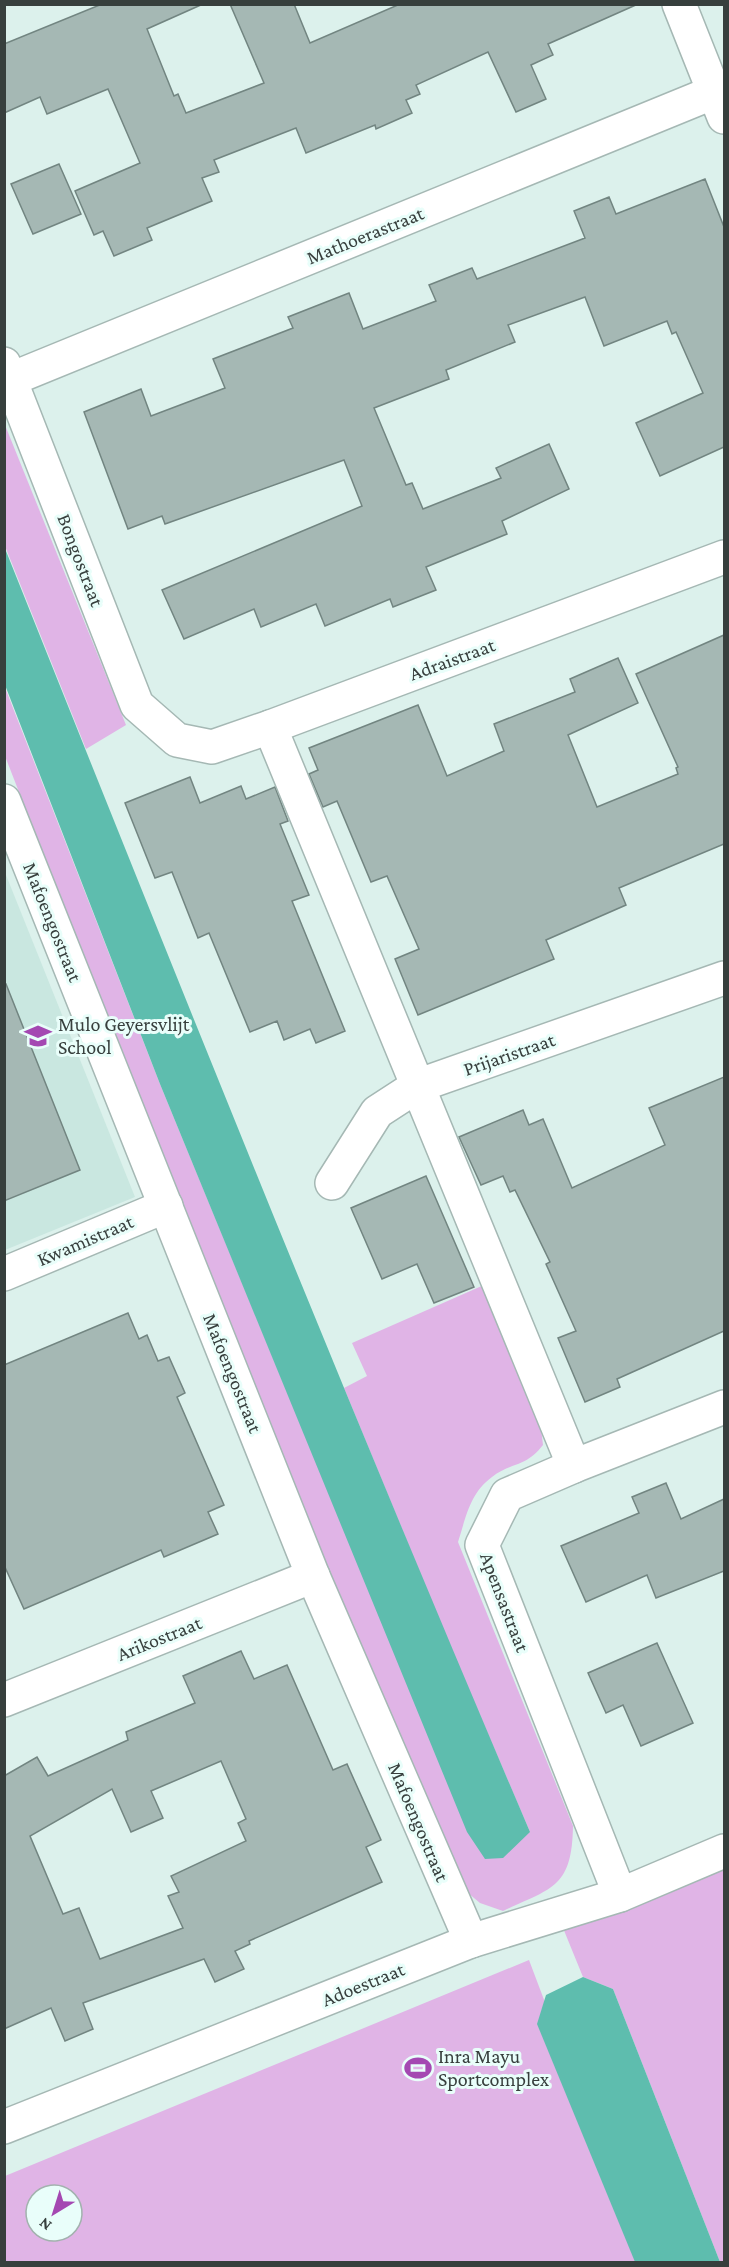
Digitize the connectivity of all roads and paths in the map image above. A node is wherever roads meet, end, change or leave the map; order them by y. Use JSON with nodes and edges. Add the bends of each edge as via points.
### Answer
{"nodes":[{"id":1,"x":679,"y":4,"type":"edge"},
{"id":2,"x":721,"y":99,"type":"edge"},
{"id":3,"x":7,"y":375,"type":"edge"},
{"id":4,"x":724,"y":557,"type":"edge"},
{"id":5,"x":270,"y":727,"type":"junction"},
{"id":6,"x":177,"y":740,"type":"joint"},
{"id":7,"x":4,"y":801,"type":"edge"},
{"id":8,"x":12,"y":843,"type":"edge"},
{"id":9,"x":724,"y":978,"type":"edge"},
{"id":10,"x":417,"y":1086,"type":"junction"},
{"id":11,"x":332,"y":1183,"type":"dead end"},
{"id":12,"x":166,"y":1206,"type":"junction"},
{"id":13,"x":4,"y":1274,"type":"edge"},
{"id":14,"x":724,"y":1407,"type":"edge"},
{"id":15,"x":574,"y":1466,"type":"junction"},
{"id":16,"x":313,"y":1576,"type":"junction"},
{"id":17,"x":4,"y":1700,"type":"edge"},
{"id":18,"x":724,"y":1851,"type":"edge"},
{"id":19,"x":620,"y":1895,"type":"junction"},
{"id":20,"x":471,"y":1941,"type":"junction"},
{"id":21,"x":4,"y":2127,"type":"edge"}],
"edges":[{"from":1,"to":2,"type":"street"},
{"from":2,"to":3,"type":"street","name":"Mathoerastraat"},
{"from":3,"to":6,"type":"street","name":"Bongostraat","via":[[137,705]]},
{"from":4,"to":5,"type":"street","name":"Adraistraat"},
{"from":5,"to":6,"type":"street","name":"Adraistraat","via":[[212,747]]},
{"from":5,"to":10,"type":"street"},
{"from":7,"to":8,"type":"street","name":"Mafoengostraat"},
{"from":8,"to":12,"type":"street","name":"Mafoengostraat"},
{"from":9,"to":10,"type":"street","name":"Prijaristraat"},
{"from":10,"to":11,"type":"street","name":"Prijaristraat","via":[[377,1112]]},
{"from":10,"to":15,"type":"street"},
{"from":12,"to":13,"type":"street","name":"Kwamistraat"},
{"from":12,"to":16,"type":"street","name":"Mafoengostraat"},
{"from":14,"to":15,"type":"street","name":"Apensastraat"},
{"from":15,"to":19,"type":"street","name":"Apensastraat","via":[[507,1495],[482,1545]]},
{"from":16,"to":17,"type":"street","name":"Arikostraat"},
{"from":16,"to":20,"type":"street","name":"Mafoengostraat"},
{"from":18,"to":19,"type":"street","name":"Adoestraat"},
{"from":19,"to":20,"type":"street","name":"Adoestraat"},
{"from":20,"to":21,"type":"street","name":"Adoestraat"}]}
